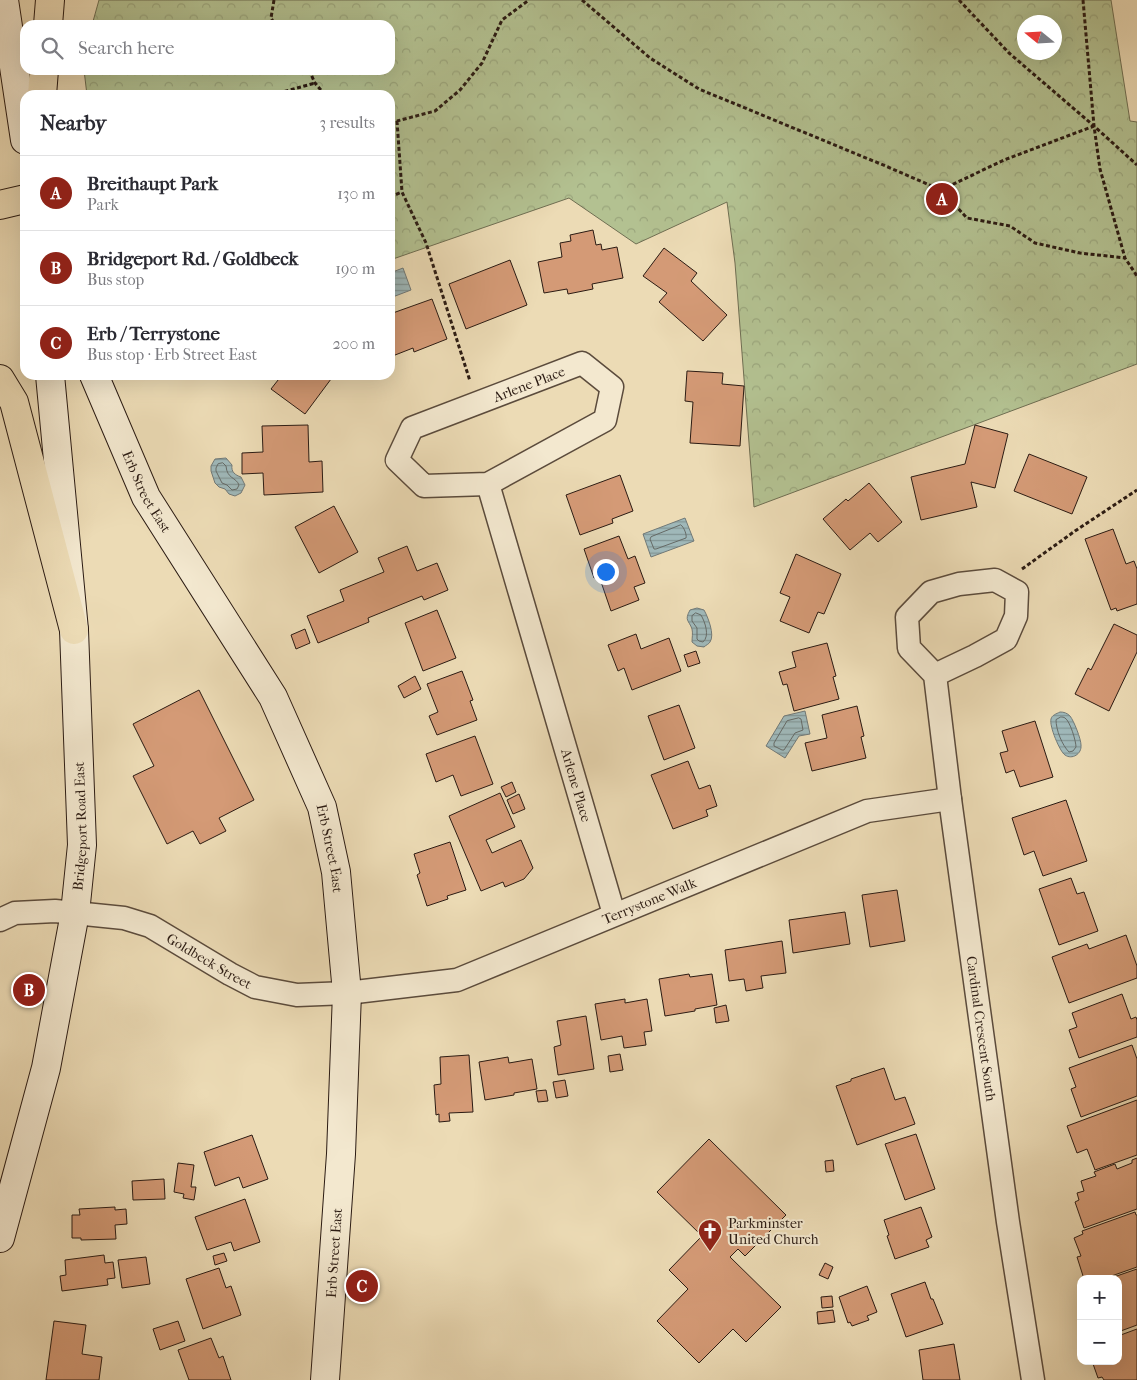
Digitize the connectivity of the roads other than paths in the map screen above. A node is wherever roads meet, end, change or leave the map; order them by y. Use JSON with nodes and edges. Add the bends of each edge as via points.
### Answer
{"nodes":[{"id":1,"x":4,"y":0,"type":"edge"},
{"id":2,"x":50,"y":0,"type":"edge"},
{"id":3,"x":48,"y":20,"type":"edge"},
{"id":4,"x":44,"y":75,"type":"edge"},
{"id":5,"x":42,"y":90,"type":"edge"},
{"id":6,"x":20,"y":107,"type":"edge"},
{"id":7,"x":20,"y":200,"type":"edge"},
{"id":8,"x":0,"y":205,"type":"edge"},
{"id":9,"x":0,"y":379,"type":"edge"},
{"id":10,"x":50,"y":380,"type":"edge"},
{"id":11,"x":96,"y":380,"type":"edge"},
{"id":12,"x":488,"y":484,"type":"junction"},
{"id":13,"x":74,"y":630,"type":"junction"},
{"id":14,"x":935,"y":675,"type":"junction"},
{"id":15,"x":950,"y":799,"type":"junction"},
{"id":16,"x":75,"y":913,"type":"junction"},
{"id":17,"x":614,"y":914,"type":"junction"},
{"id":18,"x":0,"y":920,"type":"edge"},
{"id":19,"x":348,"y":993,"type":"junction"},
{"id":20,"x":0,"y":1238,"type":"edge"},
{"id":21,"x":324,"y":1380,"type":"edge"},
{"id":22,"x":1034,"y":1380,"type":"edge"}],
"edges":[{"from":1,"to":6,"type":"main road"},
{"from":2,"to":3,"type":"highway"},
{"from":4,"to":5,"type":"highway"},
{"from":7,"to":8,"type":"highway"},
{"from":9,"to":13,"type":"highway","via":[[14,402]]},
{"from":10,"to":13,"type":"main road","name":"Bridgeport Road East"},
{"from":11,"to":19,"type":"main road","name":"Erb Street East","via":[[146,497],[273,697],[322,807],[336,872]]},
{"from":12,"to":12,"type":"street","name":"Arlene Place","via":[[605,420],[612,387],[582,364],[412,428],[397,460],[424,486]]},
{"from":12,"to":17,"type":"street","name":"Arlene Place"},
{"from":13,"to":16,"type":"main road","name":"Bridgeport Road East","via":[[82,845]]},
{"from":14,"to":14,"type":"street","via":[[1006,639],[1016,616],[1017,592],[995,580],[959,584],[931,592],[907,617],[909,648]]},
{"from":14,"to":15,"type":"street","name":"Cardinal Crescent South"},
{"from":15,"to":17,"type":"street","name":"Terrystone Walk","via":[[867,811]]},
{"from":15,"to":22,"type":"street","name":"Cardinal Crescent South","via":[[1008,1222]]},
{"from":16,"to":18,"type":"street","name":"Goldbeck Street","via":[[16,914]]},
{"from":16,"to":19,"type":"street","name":"Goldbeck Street","via":[[124,918],[150,926],[255,987],[297,995]]},
{"from":16,"to":20,"type":"main road","name":"Bridgeport Road East","via":[[46,1068]]},
{"from":17,"to":19,"type":"street","name":"Terrystone Walk","via":[[457,980]]},
{"from":19,"to":21,"type":"main road","name":"Erb Street East","via":[[341,1154]]}]}
